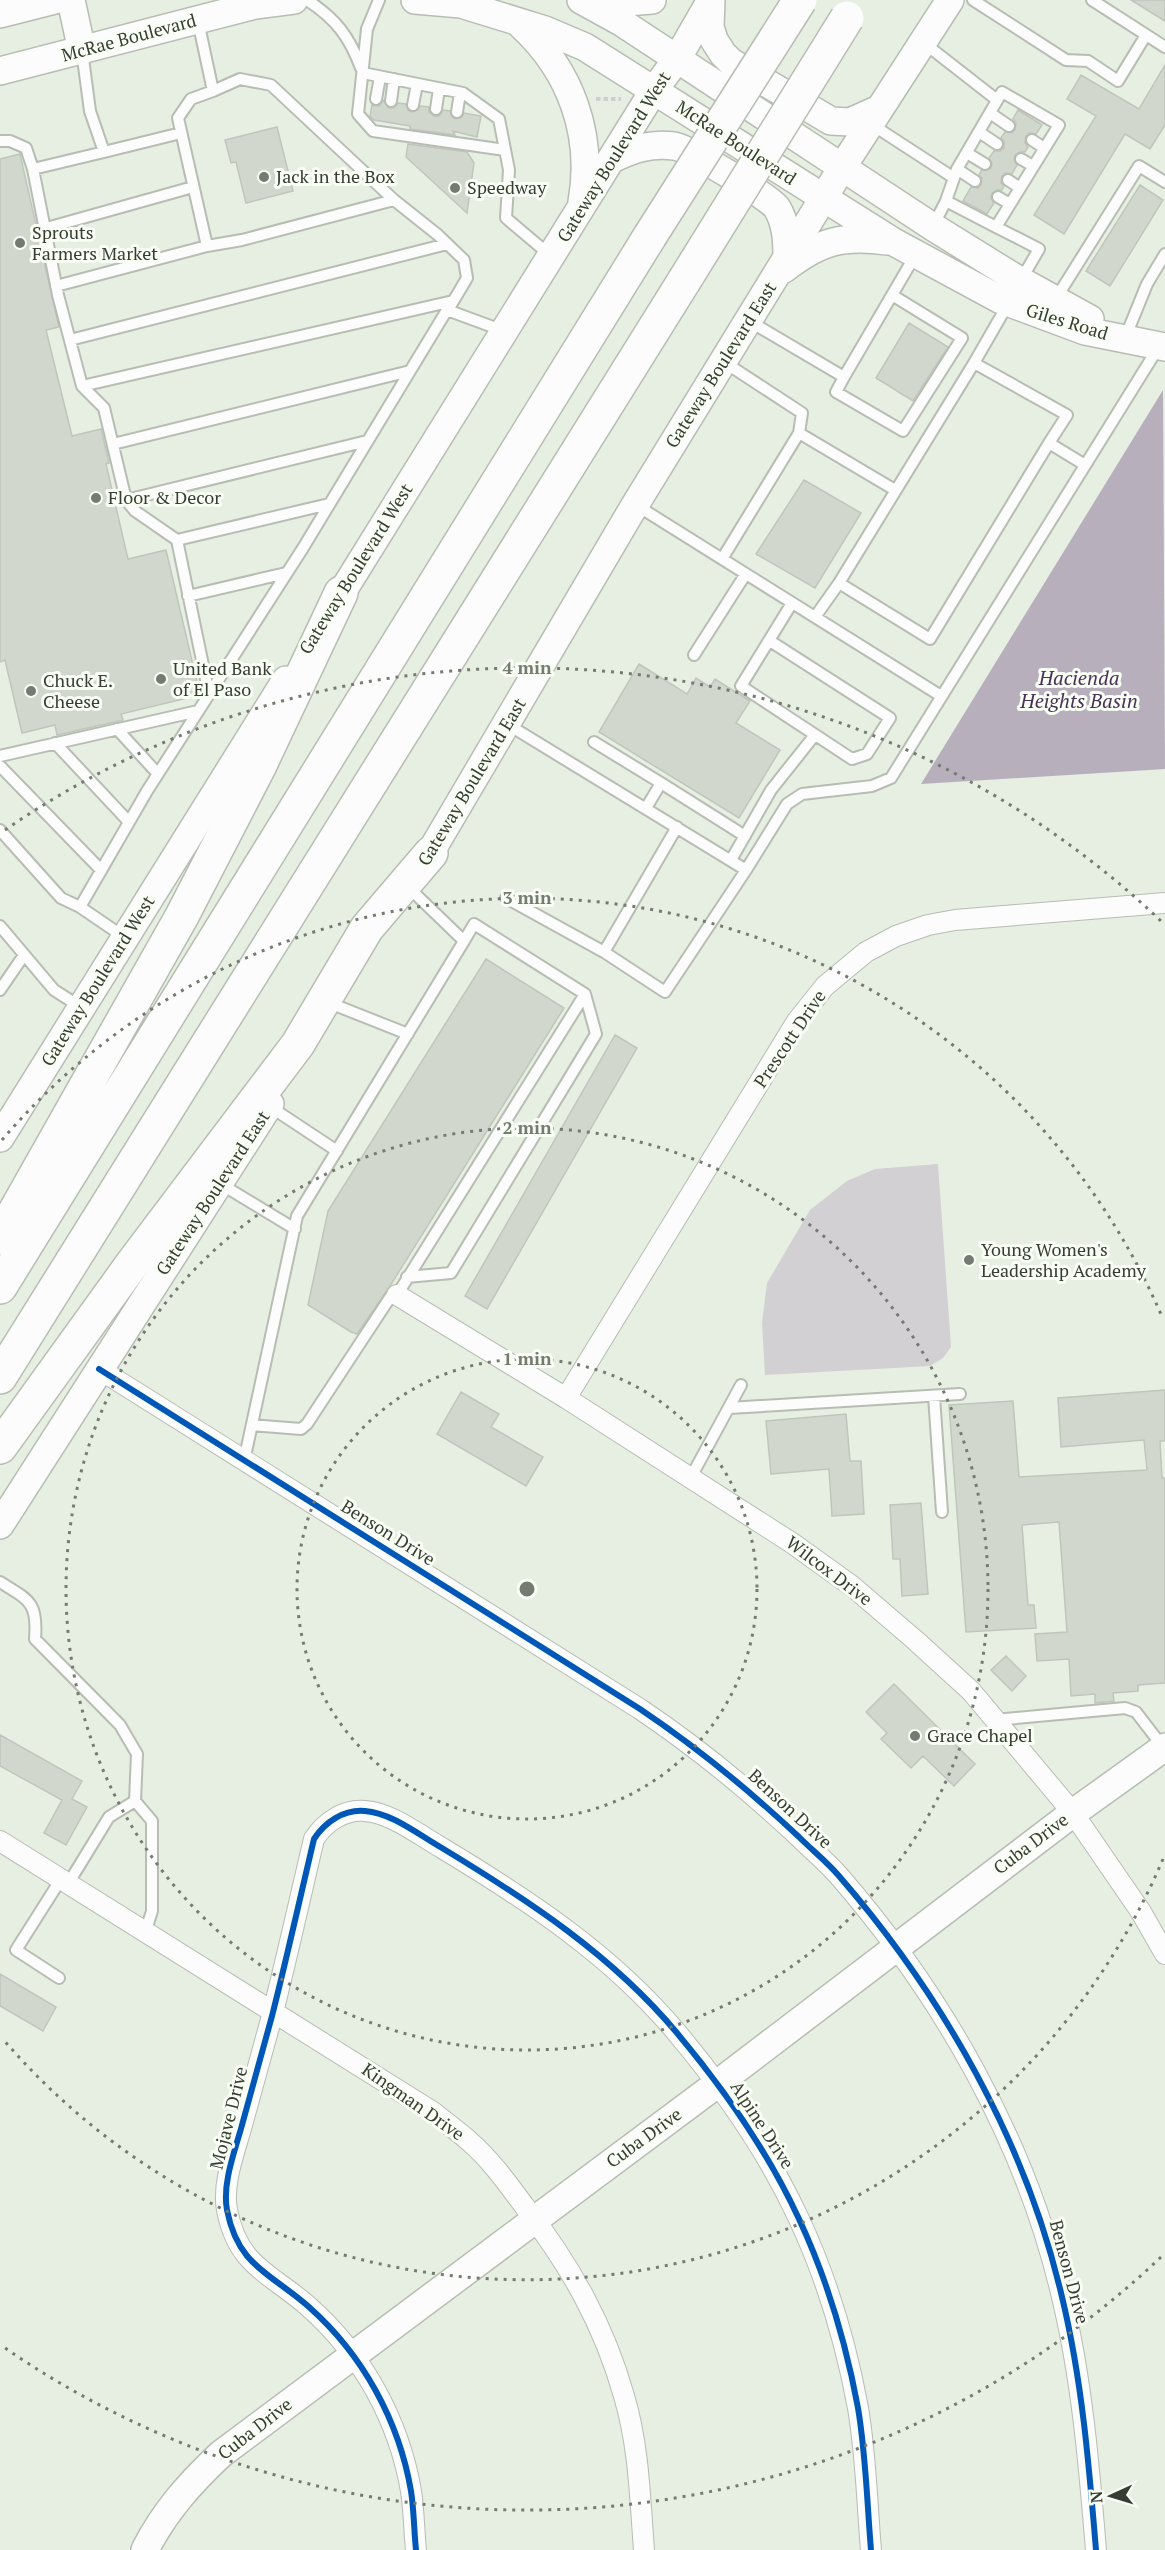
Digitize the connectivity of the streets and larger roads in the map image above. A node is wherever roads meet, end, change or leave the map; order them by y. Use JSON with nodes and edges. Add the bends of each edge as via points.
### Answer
{"nodes":[{"id":1,"x":55,"y":0,"type":"edge"},
{"id":2,"x":70,"y":0,"type":"edge"},
{"id":3,"x":294,"y":0,"type":"edge"},
{"id":4,"x":415,"y":0,"type":"edge"},
{"id":5,"x":581,"y":0,"type":"edge"},
{"id":6,"x":591,"y":0,"type":"edge"},
{"id":7,"x":652,"y":0,"type":"edge"},
{"id":8,"x":711,"y":0,"type":"edge"},
{"id":9,"x":800,"y":0,"type":"edge"},
{"id":10,"x":950,"y":0,"type":"edge"},
{"id":11,"x":853,"y":9,"type":"edge"},
{"id":12,"x":1,"y":12,"type":"edge"},
{"id":13,"x":516,"y":21,"type":"junction"},
{"id":14,"x":82,"y":51,"type":"junction"},
{"id":15,"x":676,"y":59,"type":"junction"},
{"id":16,"x":0,"y":71,"type":"edge"},
{"id":17,"x":654,"y":90,"type":"junction"},
{"id":18,"x":875,"y":116,"type":"junction"},
{"id":19,"x":612,"y":159,"type":"junction"},
{"id":20,"x":843,"y":166,"type":"junction"},
{"id":21,"x":824,"y":199,"type":"junction"},
{"id":22,"x":581,"y":209,"type":"junction"},
{"id":23,"x":933,"y":227,"type":"junction"},
{"id":24,"x":892,"y":241,"type":"junction"},
{"id":25,"x":916,"y":255,"type":"junction"},
{"id":26,"x":782,"y":267,"type":"junction"},
{"id":27,"x":1015,"y":292,"type":"junction"},
{"id":28,"x":1125,"y":339,"type":"junction"},
{"id":29,"x":1162,"y":346,"type":"edge"},
{"id":30,"x":341,"y":593,"type":"junction"},
{"id":31,"x":431,"y":853,"type":"joint"},
{"id":32,"x":1165,"y":903,"type":"edge"},
{"id":33,"x":329,"y":1003,"type":"junction"},
{"id":34,"x":1,"y":1134,"type":"edge"},
{"id":35,"x":0,"y":1238,"type":"edge"},
{"id":36,"x":0,"y":1287,"type":"edge"},
{"id":37,"x":397,"y":1294,"type":"road end"},
{"id":38,"x":99,"y":1369,"type":"junction"},
{"id":39,"x":0,"y":1377,"type":"edge"},
{"id":40,"x":566,"y":1398,"type":"junction"},
{"id":41,"x":0,"y":1447,"type":"edge"},
{"id":42,"x":0,"y":1525,"type":"edge"},
{"id":43,"x":1164,"y":1747,"type":"edge"},
{"id":44,"x":363,"y":1810,"type":"joint"},
{"id":45,"x":1073,"y":1812,"type":"junction"},
{"id":46,"x":0,"y":1841,"type":"edge"},
{"id":47,"x":896,"y":1948,"type":"junction"},
{"id":48,"x":1165,"y":1954,"type":"edge"},
{"id":49,"x":273,"y":2013,"type":"junction"},
{"id":50,"x":717,"y":2084,"type":"junction"},
{"id":51,"x":534,"y":2218,"type":"junction"},
{"id":52,"x":351,"y":2355,"type":"junction"},
{"id":53,"x":145,"y":2550,"type":"edge"},
{"id":54,"x":416,"y":2550,"type":"edge"},
{"id":55,"x":644,"y":2550,"type":"edge"},
{"id":56,"x":871,"y":2550,"type":"edge"},
{"id":57,"x":1096,"y":2550,"type":"edge"}],
"edges":[{"from":1,"to":12,"type":"main road"},
{"from":2,"to":14,"type":"main road"},
{"from":3,"to":14,"type":"main road","name":"McRae Boulevard","via":[[255,5]]},
{"from":4,"to":13,"type":"main road","name":"McRae Boulevard","via":[[461,4]]},
{"from":5,"to":15,"type":"main road"},
{"from":6,"to":7,"type":"main road"},
{"from":8,"to":15,"type":"main road","name":"Gateway Boulevard West"},
{"from":8,"to":18,"type":"main road","via":[[710,27],[714,40],[731,62],[831,121],[844,123]]},
{"from":9,"to":36,"type":"highway","bridge":true},
{"from":10,"to":18,"type":"main road","name":"Gateway Boulevard East"},
{"from":11,"to":39,"type":"highway","bridge":true},
{"from":13,"to":17,"type":"main road","name":"McRae Boulevard","via":[[585,47]]},
{"from":13,"to":22,"type":"main road","via":[[547,52],[572,96],[585,148],[586,183]]},
{"from":14,"to":16,"type":"main road","name":"McRae Boulevard"},
{"from":15,"to":17,"type":"main road","name":"Gateway Boulevard West"},
{"from":15,"to":20,"type":"main road"},
{"from":17,"to":19,"type":"main road","name":"Gateway Boulevard West"},
{"from":17,"to":21,"type":"main road","name":"McRae Boulevard"},
{"from":18,"to":20,"type":"main road","name":"Gateway Boulevard East"},
{"from":19,"to":22,"type":"main road","name":"Gateway Boulevard West"},
{"from":19,"to":26,"type":"main road","via":[[639,147],[678,146],[762,194],[776,206],[787,232]]},
{"from":20,"to":21,"type":"main road","name":"Gateway Boulevard East"},
{"from":20,"to":23,"type":"main road","name":"Giles Road"},
{"from":21,"to":24,"type":"main road","name":"Giles Road"},
{"from":21,"to":26,"type":"main road","name":"Gateway Boulevard East"},
{"from":22,"to":30,"type":"main road","name":"Gateway Boulevard West"},
{"from":23,"to":25,"type":"main road"},
{"from":23,"to":27,"type":"main road","name":"Giles Road"},
{"from":24,"to":25,"type":"main road","name":"Giles Road"},
{"from":24,"to":26,"type":"main road","via":[[838,239]]},
{"from":25,"to":27,"type":"main road","name":"Giles Road"},
{"from":26,"to":31,"type":"main road","name":"Gateway Boulevard East","via":[[635,505]]},
{"from":27,"to":28,"type":"main road","name":"Giles Road","via":[[1055,300]]},
{"from":27,"to":28,"type":"main road","name":"Giles Road","via":[[1085,331]]},
{"from":28,"to":29,"type":"main road","name":"Giles Road"},
{"from":30,"to":34,"type":"main road","name":"Gateway Boulevard West"},
{"from":30,"to":35,"type":"highway","via":[[259,767],[182,916]]},
{"from":31,"to":33,"type":"highway","via":[[407,886],[367,928]]},
{"from":32,"to":40,"type":"street","name":"Prescott Drive","via":[[955,920],[896,936],[866,952],[825,986],[797,1022]]},
{"from":33,"to":38,"type":"main road","name":"Gateway Boulevard East","via":[[268,1106]]},
{"from":33,"to":41,"type":"highway"},
{"from":37,"to":40,"type":"street","name":"Wilcox Drive"},
{"from":38,"to":42,"type":"main road","name":"Gateway Boulevard East"},
{"from":38,"to":47,"type":"street","name":"Benson Drive","via":[[697,1748],[753,1792],[838,1875]]},
{"from":40,"to":45,"type":"street","name":"Wilcox Drive","via":[[792,1542],[852,1586],[971,1691]]},
{"from":43,"to":45,"type":"main road","name":"Cuba Drive"},
{"from":44,"to":49,"type":"street","name":"Mojave Drive","via":[[331,1820],[314,1839]]},
{"from":44,"to":50,"type":"street","name":"Alpine Drive","via":[[383,1815],[429,1840],[563,1926],[620,1973],[675,2031]]},
{"from":45,"to":47,"type":"main road","name":"Cuba Drive"},
{"from":45,"to":48,"type":"street","name":"Wilcox Drive"},
{"from":46,"to":49,"type":"street","name":"Kingman Drive"},
{"from":47,"to":50,"type":"main road","name":"Cuba Drive"},
{"from":47,"to":57,"type":"street","name":"Benson Drive","via":[[936,2005],[980,2081],[1008,2136],[1037,2211],[1062,2296],[1078,2374]]},
{"from":49,"to":51,"type":"street","name":"Kingman Drive","via":[[434,2112],[470,2142]]},
{"from":49,"to":52,"type":"street","name":"Mojave Drive","via":[[233,2158],[227,2209],[235,2237],[246,2256],[309,2307]]},
{"from":50,"to":51,"type":"main road","name":"Cuba Drive"},
{"from":50,"to":56,"type":"street","name":"Alpine Drive","via":[[781,2181],[824,2282],[858,2409]]},
{"from":51,"to":52,"type":"main road","name":"Cuba Drive"},
{"from":51,"to":55,"type":"street","name":"Kingman Drive","via":[[587,2299],[625,2397],[637,2465]]},
{"from":52,"to":53,"type":"main road","name":"Cuba Drive","via":[[221,2454],[173,2504]]},
{"from":52,"to":54,"type":"street","name":"Mojave Drive","via":[[382,2400],[404,2457]]}]}
